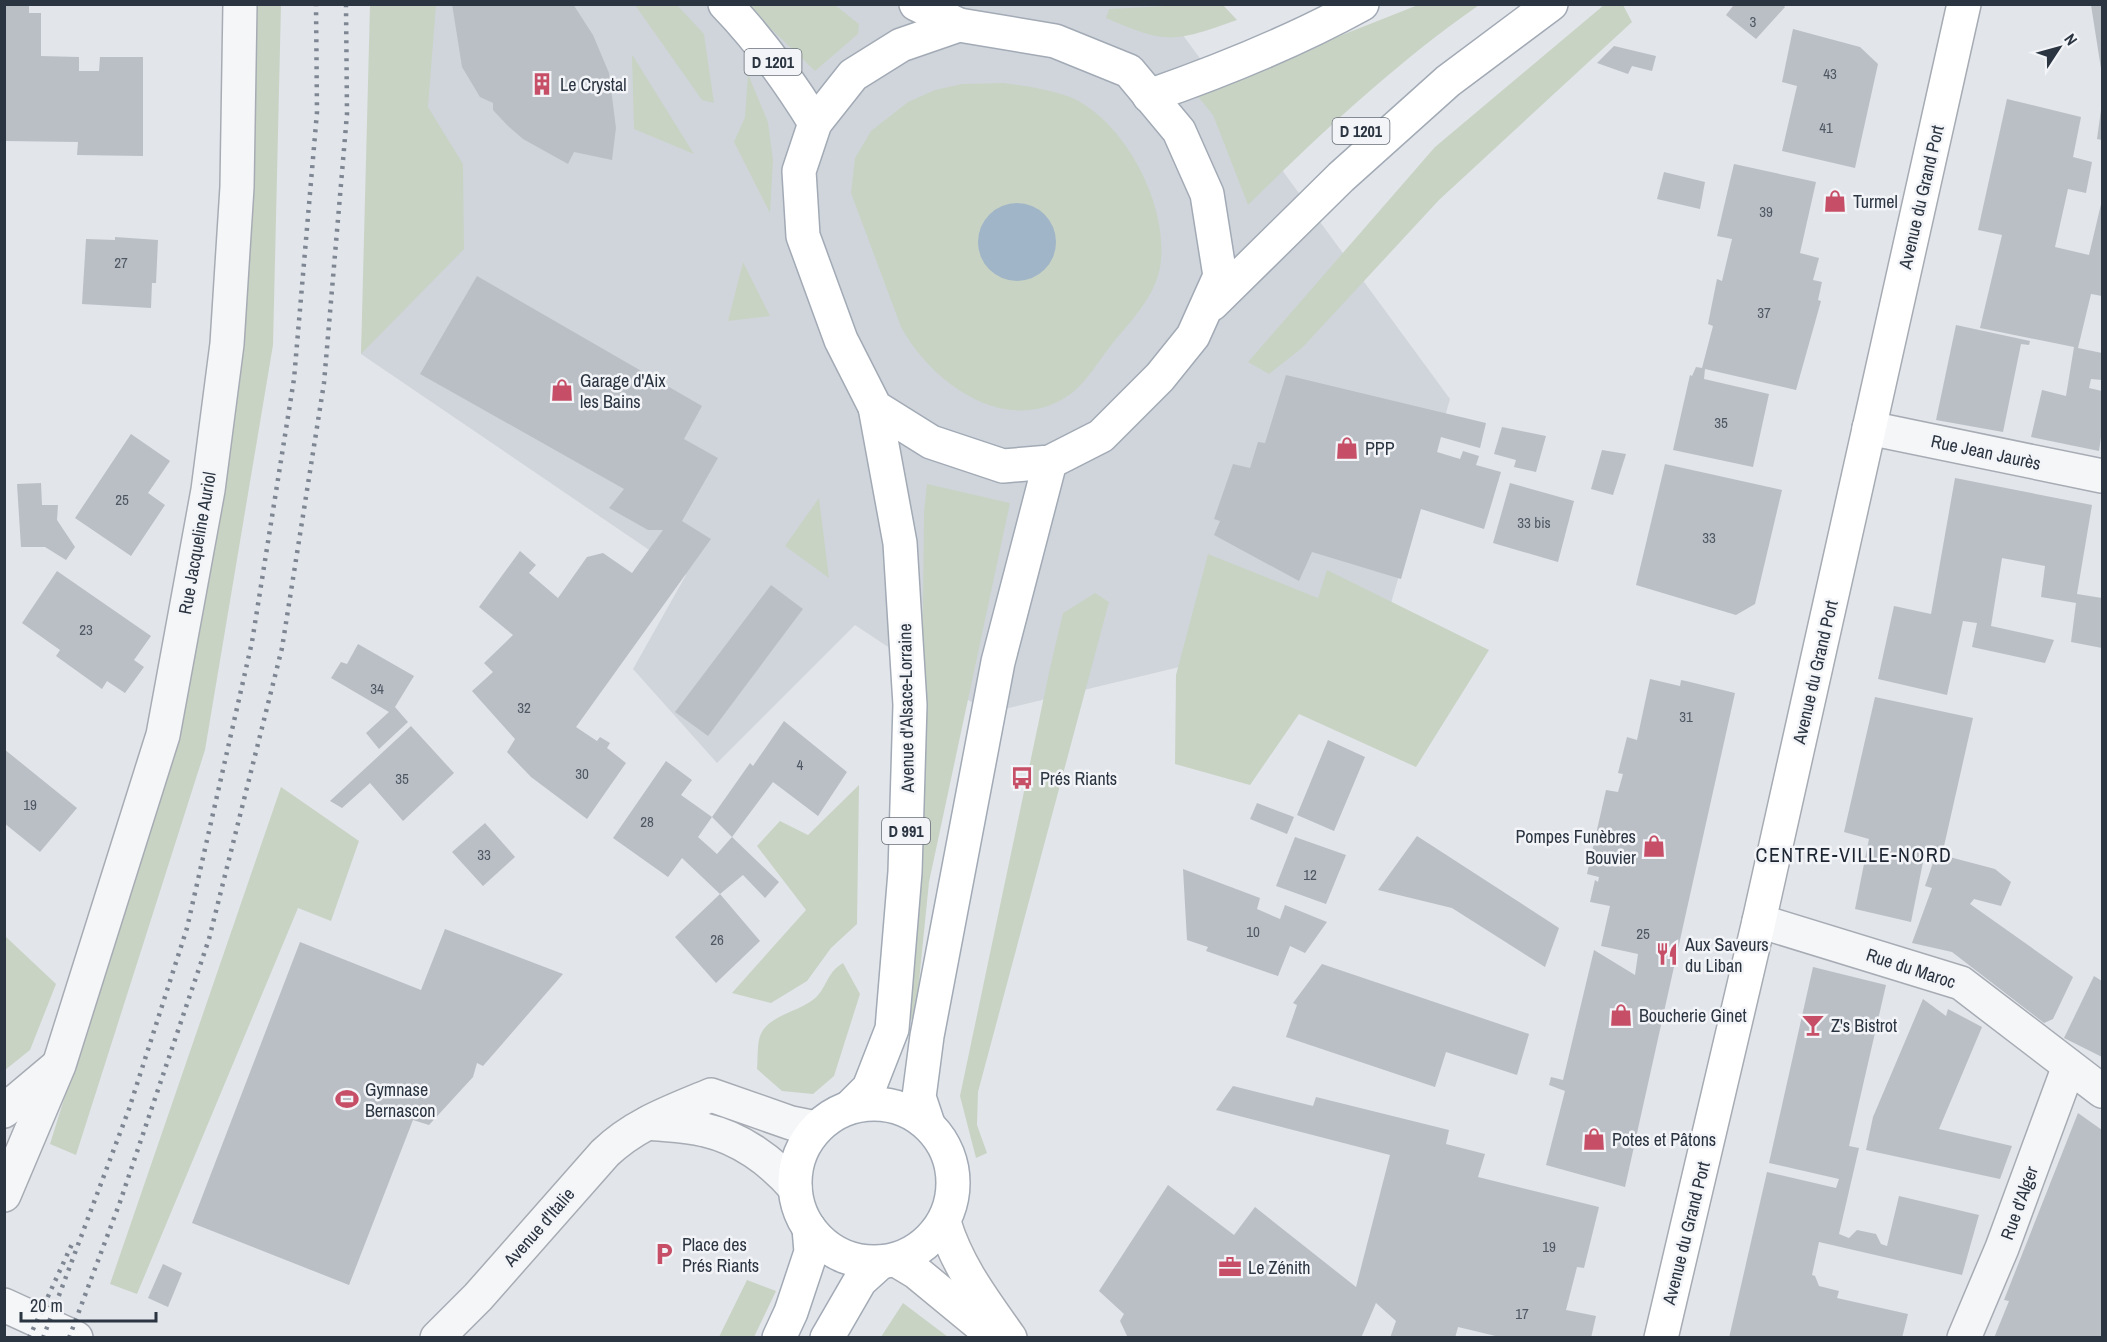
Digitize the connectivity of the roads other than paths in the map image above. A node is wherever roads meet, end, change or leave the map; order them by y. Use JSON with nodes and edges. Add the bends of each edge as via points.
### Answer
{"nodes":[{"id":1,"x":240,"y":4,"type":"edge"},
{"id":2,"x":725,"y":4,"type":"edge"},
{"id":3,"x":1349,"y":4,"type":"edge"},
{"id":4,"x":1362,"y":4,"type":"edge"},
{"id":5,"x":1518,"y":4,"type":"edge"},
{"id":6,"x":1551,"y":4,"type":"edge"},
{"id":7,"x":1964,"y":4,"type":"edge"},
{"id":8,"x":917,"y":5,"type":"edge"},
{"id":9,"x":959,"y":25,"type":"junction"},
{"id":10,"x":1129,"y":71,"type":"junction"},
{"id":11,"x":1149,"y":96,"type":"junction"},
{"id":12,"x":815,"y":123,"type":"junction"},
{"id":13,"x":1220,"y":276,"type":"junction"},
{"id":14,"x":1204,"y":312,"type":"junction"},
{"id":15,"x":875,"y":407,"type":"junction"},
{"id":16,"x":1869,"y":428,"type":"junction"},
{"id":17,"x":1050,"y":462,"type":"junction"},
{"id":18,"x":2103,"y":476,"type":"edge"},
{"id":19,"x":1759,"y":921,"type":"junction"},
{"id":20,"x":59,"y":1065,"type":"junction"},
{"id":21,"x":2069,"y":1066,"type":"junction"},
{"id":22,"x":2103,"y":1091,"type":"edge"},
{"id":23,"x":850,"y":1107,"type":"junction"},
{"id":24,"x":4,"y":1111,"type":"edge"},
{"id":25,"x":646,"y":1123,"type":"junction"},
{"id":26,"x":928,"y":1124,"type":"junction"},
{"id":27,"x":816,"y":1128,"type":"junction"},
{"id":28,"x":795,"y":1188,"type":"junction"},
{"id":29,"x":4,"y":1195,"type":"edge"},
{"id":30,"x":944,"y":1222,"type":"junction"},
{"id":31,"x":809,"y":1228,"type":"junction"},
{"id":32,"x":888,"y":1261,"type":"junction"},
{"id":33,"x":4,"y":1305,"type":"edge"},
{"id":34,"x":76,"y":1338,"type":"edge"},
{"id":35,"x":437,"y":1338,"type":"edge"},
{"id":36,"x":779,"y":1338,"type":"edge"},
{"id":37,"x":827,"y":1338,"type":"edge"},
{"id":38,"x":996,"y":1338,"type":"edge"},
{"id":39,"x":1010,"y":1338,"type":"edge"},
{"id":40,"x":1661,"y":1338,"type":"edge"},
{"id":41,"x":1964,"y":1338,"type":"edge"}],
"edges":[{"from":1,"to":20,"type":"street","name":"Rue Jacqueline Auriol","via":[[237,187],[227,344],[208,490],[163,735]]},
{"from":2,"to":12,"type":"main road","number":"D 1201","via":[[794,89]]},
{"from":3,"to":10,"type":"main road","via":[[1266,40],[1175,66]]},
{"from":4,"to":11,"type":"main road","via":[[1328,23]]},
{"from":5,"to":13,"type":"main road","number":"D 1201","via":[[1430,71],[1326,161]]},
{"from":6,"to":14,"type":"main road","via":[[1448,81],[1341,177]]},
{"from":7,"to":16,"type":"main road","name":"Avenue du Grand Port"},
{"from":8,"to":9,"type":"main road"},
{"from":9,"to":10,"type":"main road","via":[[1054,41]]},
{"from":9,"to":12,"type":"main road","name":"Avenue d'Alsace-Lorraine","via":[[901,45],[853,75]]},
{"from":10,"to":11,"type":"main road"},
{"from":11,"to":13,"type":"main road","via":[[1179,131],[1207,194]]},
{"from":12,"to":15,"type":"main road","name":"Avenue d'Alsace-Lorraine","via":[[799,171],[803,236],[842,340]]},
{"from":13,"to":14,"type":"main road"},
{"from":14,"to":17,"type":"main road","via":[[1192,336],[1160,377],[1101,436]]},
{"from":15,"to":17,"type":"main road","via":[[931,442],[1003,466]]},
{"from":15,"to":23,"type":"main road","name":"Avenue d'Alsace-Lorraine","number":"D 991","via":[[900,543],[910,705],[905,872],[892,1029],[869,1088]]},
{"from":16,"to":18,"type":"street","name":"Rue Jean Jaurès"},
{"from":16,"to":19,"type":"main road","name":"Avenue du Grand Port"},
{"from":17,"to":26,"type":"main road","via":[[998,662],[927,1036],[919,1097]]},
{"from":19,"to":21,"type":"street","name":"Rue du Maroc","via":[[1961,983]]},
{"from":19,"to":40,"type":"main road","name":"Avenue du Grand Port"},
{"from":20,"to":24,"type":"street"},
{"from":20,"to":29,"type":"street","name":"Rue Jacqueline Auriol"},
{"from":21,"to":22,"type":"street","name":"Rue du Maroc"},
{"from":21,"to":41,"type":"street","name":"Rue d'Alger","via":[[2002,1248]]},
{"from":23,"to":26,"type":"main road","via":[[877,1103],[905,1109]]},
{"from":23,"to":27,"type":"main road"},
{"from":25,"to":27,"type":"street","name":"Avenue d'Italie","via":[[711,1095],[790,1123]]},
{"from":25,"to":28,"type":"street","via":[[705,1130],[745,1146],[778,1169]]},
{"from":25,"to":35,"type":"street","name":"Avenue d'Italie","via":[[621,1137],[604,1153]]},
{"from":26,"to":30,"type":"main road","via":[[945,1146],[953,1171],[953,1198]]},
{"from":27,"to":28,"type":"main road","via":[[796,1166]]},
{"from":28,"to":31,"type":"main road","via":[[799,1209]]},
{"from":30,"to":32,"type":"main road","via":[[915,1252]]},
{"from":30,"to":39,"type":"main road","via":[[951,1247],[972,1285]]},
{"from":31,"to":32,"type":"main road","via":[[828,1248],[853,1259]]},
{"from":31,"to":36,"type":"main road","via":[[811,1252]]},
{"from":32,"to":37,"type":"main road","via":[[860,1281]]},
{"from":32,"to":38,"type":"main road","via":[[916,1272]]},
{"from":33,"to":34,"type":"street"}]}
